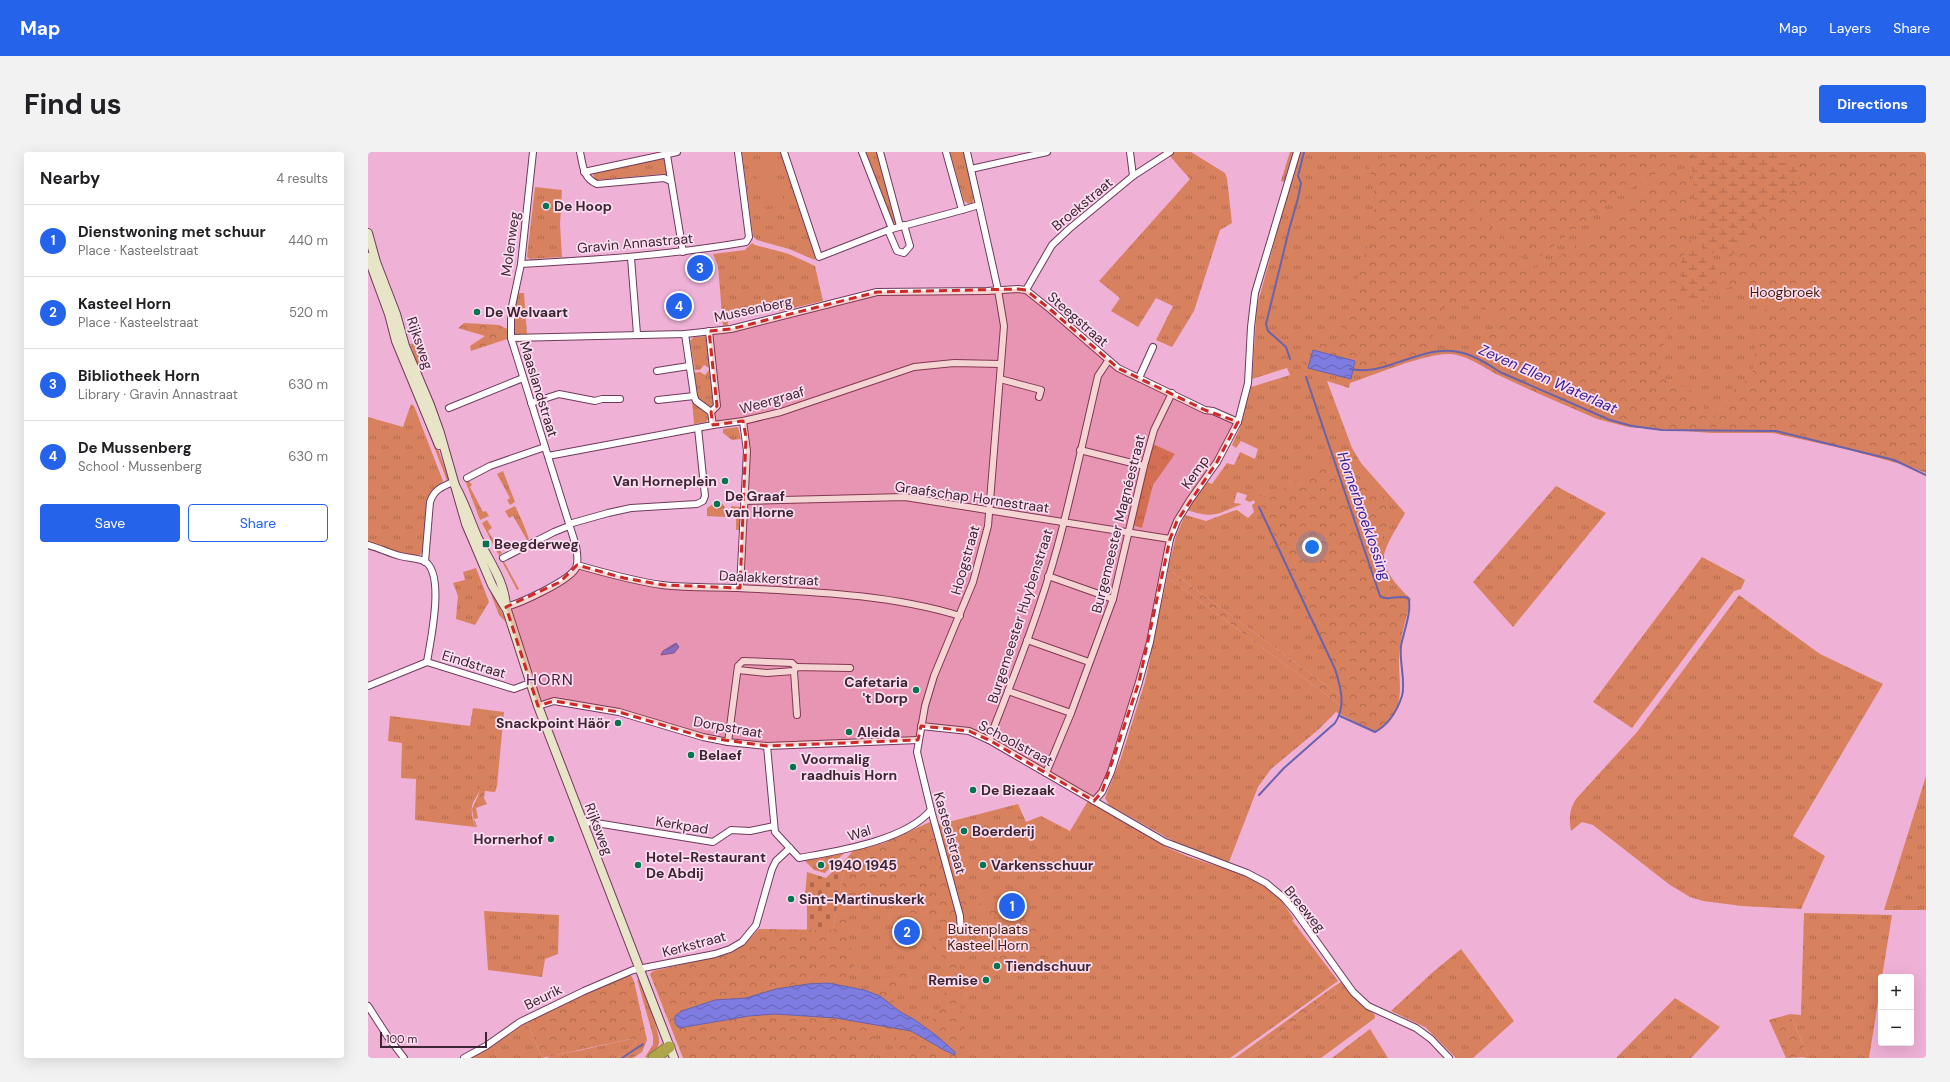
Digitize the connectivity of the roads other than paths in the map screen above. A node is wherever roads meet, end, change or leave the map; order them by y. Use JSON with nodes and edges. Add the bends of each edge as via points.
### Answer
{"nodes":[{"id":1,"x":533,"y":152,"type":"edge"},
{"id":2,"x":580,"y":152,"type":"edge"},
{"id":3,"x":677,"y":152,"type":"edge"},
{"id":4,"x":738,"y":152,"type":"edge"},
{"id":5,"x":784,"y":152,"type":"edge"},
{"id":6,"x":862,"y":152,"type":"edge"},
{"id":7,"x":880,"y":152,"type":"edge"},
{"id":8,"x":946,"y":152,"type":"edge"},
{"id":9,"x":967,"y":152,"type":"edge"},
{"id":10,"x":1040,"y":152,"type":"edge"},
{"id":11,"x":1047,"y":152,"type":"edge"},
{"id":12,"x":1130,"y":152,"type":"edge"},
{"id":13,"x":1170,"y":152,"type":"edge"},
{"id":14,"x":1298,"y":152,"type":"edge"},
{"id":15,"x":667,"y":154,"type":"junction"},
{"id":16,"x":971,"y":169,"type":"junction"},
{"id":17,"x":584,"y":172,"type":"junction"},
{"id":18,"x":1133,"y":176,"type":"junction"},
{"id":19,"x":671,"y":181,"type":"junction"},
{"id":20,"x":979,"y":205,"type":"junction"},
{"id":21,"x":962,"y":210,"type":"junction"},
{"id":22,"x":902,"y":226,"type":"junction"},
{"id":23,"x":890,"y":229,"type":"junction"},
{"id":24,"x":368,"y":232,"type":"edge"},
{"id":25,"x":683,"y":252,"type":"junction"},
{"id":26,"x":368,"y":257,"type":"edge"},
{"id":27,"x":631,"y":258,"type":"junction"},
{"id":28,"x":521,"y":264,"type":"junction"},
{"id":29,"x":998,"y":290,"type":"junction"},
{"id":30,"x":1026,"y":290,"type":"junction"},
{"id":31,"x":709,"y":331,"type":"junction"},
{"id":32,"x":637,"y":334,"type":"junction"},
{"id":33,"x":685,"y":334,"type":"junction"},
{"id":34,"x":511,"y":338,"type":"junction"},
{"id":35,"x":1153,"y":347,"type":"dead end"},
{"id":36,"x":1108,"y":361,"type":"junction"},
{"id":37,"x":1001,"y":364,"type":"junction"},
{"id":38,"x":689,"y":366,"type":"junction"},
{"id":39,"x":657,"y":371,"type":"dead end"},
{"id":40,"x":523,"y":378,"type":"junction"},
{"id":41,"x":1139,"y":378,"type":"junction"},
{"id":42,"x":1000,"y":379,"type":"junction"},
{"id":43,"x":1172,"y":394,"type":"junction"},
{"id":44,"x":694,"y":396,"type":"junction"},
{"id":45,"x":1039,"y":397,"type":"dead end"},
{"id":46,"x":620,"y":398,"type":"dead end"},
{"id":47,"x":658,"y":400,"type":"dead end"},
{"id":48,"x":531,"y":403,"type":"junction"},
{"id":49,"x":449,"y":408,"type":"dead end"},
{"id":50,"x":711,"y":412,"type":"junction"},
{"id":51,"x":743,"y":421,"type":"junction"},
{"id":52,"x":1238,"y":422,"type":"junction"},
{"id":53,"x":713,"y":425,"type":"junction"},
{"id":54,"x":698,"y":428,"type":"junction"},
{"id":55,"x":545,"y":447,"type":"junction"},
{"id":56,"x":1080,"y":450,"type":"junction"},
{"id":57,"x":548,"y":456,"type":"junction"},
{"id":58,"x":448,"y":462,"type":"junction"},
{"id":59,"x":1144,"y":466,"type":"junction"},
{"id":60,"x":467,"y":478,"type":"dead end"},
{"id":61,"x":453,"y":482,"type":"junction"},
{"id":62,"x":744,"y":500,"type":"junction"},
{"id":63,"x":989,"y":511,"type":"junction"},
{"id":64,"x":1063,"y":522,"type":"junction"},
{"id":65,"x":569,"y":525,"type":"junction"},
{"id":66,"x":1127,"y":532,"type":"junction"},
{"id":67,"x":1170,"y":539,"type":"junction"},
{"id":68,"x":368,"y":545,"type":"edge"},
{"id":69,"x":503,"y":558,"type":"dead end"},
{"id":70,"x":425,"y":562,"type":"junction"},
{"id":71,"x":577,"y":564,"type":"junction"},
{"id":72,"x":1048,"y":576,"type":"junction"},
{"id":73,"x":740,"y":588,"type":"junction"},
{"id":74,"x":1113,"y":599,"type":"junction"},
{"id":75,"x":506,"y":607,"type":"junction"},
{"id":76,"x":960,"y":616,"type":"junction"},
{"id":77,"x":1027,"y":640,"type":"junction"},
{"id":78,"x":427,"y":662,"type":"junction"},
{"id":79,"x":1090,"y":662,"type":"junction"},
{"id":80,"x":850,"y":668,"type":"dead end"},
{"id":81,"x":795,"y":669,"type":"junction"},
{"id":82,"x":738,"y":670,"type":"junction"},
{"id":83,"x":530,"y":683,"type":"junction"},
{"id":84,"x":368,"y":686,"type":"edge"},
{"id":85,"x":1008,"y":691,"type":"junction"},
{"id":86,"x":538,"y":706,"type":"junction"},
{"id":87,"x":1071,"y":713,"type":"junction"},
{"id":88,"x":797,"y":716,"type":"dead end"},
{"id":89,"x":921,"y":726,"type":"junction"},
{"id":90,"x":918,"y":740,"type":"junction"},
{"id":91,"x":989,"y":740,"type":"junction"},
{"id":92,"x":728,"y":742,"type":"junction"},
{"id":93,"x":767,"y":746,"type":"junction"},
{"id":94,"x":1046,"y":773,"type":"junction"},
{"id":95,"x":1094,"y":800,"type":"junction"},
{"id":96,"x":931,"y":810,"type":"junction"},
{"id":97,"x":586,"y":824,"type":"junction"},
{"id":98,"x":774,"y":826,"type":"junction"},
{"id":99,"x":790,"y":848,"type":"junction"},
{"id":100,"x":961,"y":932,"type":"dead end"},
{"id":101,"x":639,"y":970,"type":"junction"},
{"id":102,"x":368,"y":1006,"type":"edge"},
{"id":103,"x":669,"y":1047,"type":"junction"},
{"id":104,"x":404,"y":1058,"type":"edge"},
{"id":105,"x":464,"y":1058,"type":"edge"},
{"id":106,"x":654,"y":1058,"type":"edge"},
{"id":107,"x":674,"y":1058,"type":"edge"},
{"id":108,"x":1449,"y":1058,"type":"edge"}],
"edges":[{"from":1,"to":28,"type":"street","name":"Molenweg"},
{"from":2,"to":17,"type":"street"},
{"from":3,"to":15,"type":"street"},
{"from":4,"to":25,"type":"street","name":"Gravin Annastraat","via":[[749,237],[746,242]]},
{"from":5,"to":23,"type":"street","via":[[820,257]]},
{"from":6,"to":23,"type":"street"},
{"from":7,"to":22,"type":"street"},
{"from":8,"to":21,"type":"street"},
{"from":9,"to":16,"type":"street","name":"Hoogstraat"},
{"from":10,"to":11,"type":"street"},
{"from":10,"to":16,"type":"street"},
{"from":12,"to":18,"type":"street"},
{"from":13,"to":18,"type":"street","name":"Broekstraat"},
{"from":14,"to":52,"type":"street","name":"Kemp","via":[[1256,293],[1248,383]]},
{"from":15,"to":17,"type":"street"},
{"from":15,"to":19,"type":"street"},
{"from":16,"to":20,"type":"street","name":"Hoogstraat"},
{"from":17,"to":19,"type":"street","via":[[589,180],[597,184],[664,178]]},
{"from":18,"to":30,"type":"street","name":"Broekstraat","via":[[1052,245]]},
{"from":19,"to":25,"type":"street"},
{"from":20,"to":21,"type":"street"},
{"from":20,"to":29,"type":"street","name":"Hoogstraat"},
{"from":21,"to":22,"type":"street"},
{"from":22,"to":23,"type":"street"},
{"from":22,"to":23,"type":"street","via":[[910,246],[904,253],[897,251]]},
{"from":24,"to":58,"type":"main road","name":"Rijksweg","via":[[376,262],[398,318],[403,340],[437,423]]},
{"from":25,"to":27,"type":"street","name":"Gravin Annastraat"},
{"from":26,"to":58,"type":"main road","name":"Rijksweg","via":[[406,367],[440,449]]},
{"from":27,"to":28,"type":"street","name":"Gravin Annastraat"},
{"from":27,"to":32,"type":"street"},
{"from":28,"to":34,"type":"street","name":"Molenweg","via":[[511,311]]},
{"from":29,"to":30,"type":"street"},
{"from":29,"to":31,"type":"street","name":"Mussenberg","via":[[877,292],[731,329]]},
{"from":29,"to":37,"type":"street","name":"Hoogstraat","via":[[1004,326]]},
{"from":30,"to":36,"type":"street","name":"Steegstraat"},
{"from":31,"to":33,"type":"street","name":"Mussenberg"},
{"from":31,"to":50,"type":"street","via":[[717,406]]},
{"from":32,"to":33,"type":"street","name":"Mussenberg"},
{"from":32,"to":34,"type":"street","name":"Mussenberg"},
{"from":33,"to":38,"type":"street"},
{"from":34,"to":40,"type":"street","name":"Maaslandstraat"},
{"from":35,"to":41,"type":"street"},
{"from":36,"to":41,"type":"street","name":"Steegstraat"},
{"from":36,"to":56,"type":"street","name":"Burgemeester Huybenstraat","via":[[1098,376]]},
{"from":37,"to":42,"type":"street","name":"Hoogstraat"},
{"from":37,"to":51,"type":"street","name":"Weergraaf","via":[[954,363],[914,367],[781,412]]},
{"from":38,"to":39,"type":"street"},
{"from":38,"to":44,"type":"street"},
{"from":40,"to":48,"type":"street","name":"Maaslandstraat"},
{"from":40,"to":49,"type":"street"},
{"from":41,"to":43,"type":"street","name":"Steegstraat"},
{"from":42,"to":45,"type":"street","via":[[1040,390]]},
{"from":42,"to":63,"type":"street","name":"Hoogstraat"},
{"from":43,"to":52,"type":"street","name":"Steegstraat"},
{"from":43,"to":59,"type":"street","name":"Burgemeester Magnéestraat","via":[[1154,430]]},
{"from":44,"to":47,"type":"street"},
{"from":44,"to":50,"type":"street","via":[[696,401]]},
{"from":46,"to":48,"type":"street","via":[[602,398],[595,401],[559,394]]},
{"from":48,"to":55,"type":"street","name":"Maaslandstraat"},
{"from":50,"to":53,"type":"street"},
{"from":51,"to":53,"type":"street","name":"Weergraaf"},
{"from":51,"to":62,"type":"street","via":[[747,452]]},
{"from":52,"to":67,"type":"street","name":"Kemp","via":[[1217,462],[1177,521]]},
{"from":53,"to":54,"type":"street","name":"Weergraaf"},
{"from":54,"to":57,"type":"street","name":"Weergraaf"},
{"from":54,"to":65,"type":"street","via":[[705,496],[703,501],[697,504],[631,508]]},
{"from":55,"to":57,"type":"street","name":"Maaslandstraat"},
{"from":55,"to":60,"type":"street","name":"Maaslandstraat","via":[[490,466]]},
{"from":56,"to":59,"type":"street"},
{"from":56,"to":64,"type":"street","name":"Burgemeester Huybenstraat"},
{"from":57,"to":65,"type":"street","name":"Maaslandstraat"},
{"from":58,"to":61,"type":"main road","name":"Rijksweg"},
{"from":59,"to":66,"type":"street","name":"Burgemeester Magnéestraat"},
{"from":61,"to":70,"type":"street","via":[[432,494]]},
{"from":61,"to":75,"type":"main road","name":"Rijksweg","via":[[506,595]]},
{"from":62,"to":63,"type":"street","name":"Graafschap Hornestraat","via":[[904,497]]},
{"from":62,"to":73,"type":"street"},
{"from":63,"to":64,"type":"street","name":"Graafschap Hornestraat"},
{"from":63,"to":76,"type":"street","name":"Hoogstraat","via":[[981,556]]},
{"from":64,"to":66,"type":"street","name":"Graafschap Hornestraat"},
{"from":64,"to":72,"type":"street","name":"Burgemeester Huybenstraat"},
{"from":65,"to":69,"type":"street"},
{"from":65,"to":71,"type":"street","name":"Maaslandstraat","via":[[576,546]]},
{"from":66,"to":67,"type":"street","name":"Graafschap Hornestraat"},
{"from":66,"to":74,"type":"street","name":"Burgemeester Magnéestraat"},
{"from":67,"to":95,"type":"street","name":"Kemp","via":[[1150,642],[1139,682],[1111,772],[1102,792]]},
{"from":68,"to":70,"type":"street"},
{"from":70,"to":78,"type":"street","via":[[434,578],[436,604]]},
{"from":71,"to":73,"type":"street","name":"Daalakkerstraat","via":[[624,578],[664,585]]},
{"from":71,"to":75,"type":"street","via":[[573,572],[560,582]]},
{"from":72,"to":74,"type":"street"},
{"from":72,"to":77,"type":"street","name":"Burgemeester Huybenstraat"},
{"from":73,"to":76,"type":"street","name":"Daalakkerstraat","via":[[897,600]]},
{"from":74,"to":79,"type":"street","name":"Burgemeester Magnéestraat"},
{"from":75,"to":83,"type":"main road","name":"Rijksweg"},
{"from":76,"to":89,"type":"street","name":"Hoogstraat","via":[[934,676],[924,706]]},
{"from":77,"to":79,"type":"street"},
{"from":77,"to":85,"type":"street","name":"Burgemeester Huybenstraat"},
{"from":78,"to":83,"type":"street","name":"Eindstraat","via":[[514,689]]},
{"from":78,"to":84,"type":"street","name":"Eindstraat"},
{"from":79,"to":87,"type":"street","name":"Burgemeester Magnéestraat"},
{"from":80,"to":81,"type":"street"},
{"from":81,"to":82,"type":"street","via":[[767,673]]},
{"from":81,"to":82,"type":"street","via":[[792,663],[743,661]]},
{"from":81,"to":88,"type":"street"},
{"from":82,"to":92,"type":"street"},
{"from":83,"to":86,"type":"main road","name":"Rijksweg"},
{"from":85,"to":87,"type":"street"},
{"from":85,"to":91,"type":"street","name":"Burgemeester Huybenstraat"},
{"from":86,"to":92,"type":"street","name":"Dorpstraat","via":[[554,701],[619,712]]},
{"from":86,"to":97,"type":"main road","name":"Rijksweg"},
{"from":87,"to":94,"type":"street","name":"Burgemeester Magnéestraat"},
{"from":89,"to":90,"type":"street","name":"Hoogstraat"},
{"from":89,"to":91,"type":"street","name":"Schoolstraat","via":[[970,731]]},
{"from":90,"to":93,"type":"street","name":"Dorpstraat"},
{"from":90,"to":96,"type":"street","name":"Kasteelstraat","via":[[917,752]]},
{"from":91,"to":94,"type":"street","name":"Schoolstraat"},
{"from":92,"to":93,"type":"street","name":"Dorpstraat"},
{"from":93,"to":98,"type":"street"},
{"from":94,"to":95,"type":"street","name":"Schoolstraat"},
{"from":95,"to":108,"type":"street","name":"Breeweg","via":[[1165,842],[1247,873],[1266,883],[1295,911],[1353,992],[1368,1006],[1416,1028]]},
{"from":96,"to":99,"type":"street","name":"Wal","via":[[922,821],[852,849],[799,858]]},
{"from":96,"to":100,"type":"street","name":"Kasteelstraat","via":[[960,916]]},
{"from":97,"to":98,"type":"street","name":"Kerkpad","via":[[634,828],[713,842],[731,830],[750,831]]},
{"from":97,"to":101,"type":"main road","name":"Rijksweg"},
{"from":98,"to":99,"type":"street","via":[[775,832]]},
{"from":99,"to":101,"type":"street","name":"Kerkstraat","via":[[776,861],[756,925],[742,942],[715,954]]},
{"from":101,"to":103,"type":"main road","name":"Rijksweg"},
{"from":101,"to":105,"type":"street","name":"Beurik","via":[[633,970],[555,1004],[520,1022]]},
{"from":102,"to":104,"type":"street"},
{"from":103,"to":106,"type":"highway"},
{"from":103,"to":107,"type":"main road","name":"Rijksweg"}]}
